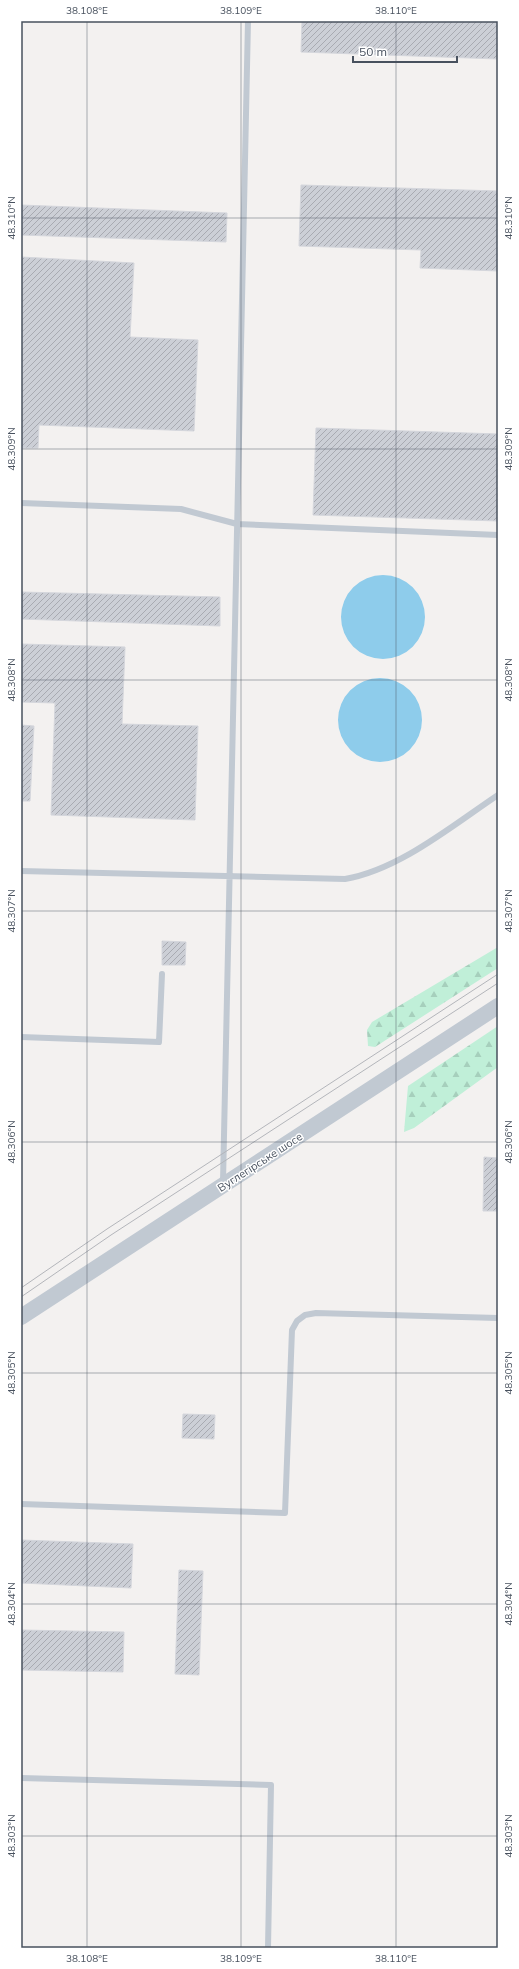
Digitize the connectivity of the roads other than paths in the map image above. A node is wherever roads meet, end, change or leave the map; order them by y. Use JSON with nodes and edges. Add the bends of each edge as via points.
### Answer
{"nodes":[{"id":1,"x":248,"y":21,"type":"edge"},
{"id":2,"x":21,"y":502,"type":"edge"},
{"id":3,"x":237,"y":524,"type":"junction"},
{"id":4,"x":498,"y":535,"type":"edge"},
{"id":5,"x":498,"y":795,"type":"edge"},
{"id":6,"x":21,"y":871,"type":"edge"},
{"id":7,"x":230,"y":877,"type":"junction"},
{"id":8,"x":162,"y":974,"type":"dead end"},
{"id":9,"x":498,"y":1006,"type":"edge"},
{"id":10,"x":21,"y":1037,"type":"edge"},
{"id":11,"x":222,"y":1186,"type":"junction"},
{"id":12,"x":21,"y":1317,"type":"edge"},
{"id":13,"x":498,"y":1318,"type":"edge"},
{"id":14,"x":21,"y":1504,"type":"edge"},
{"id":15,"x":21,"y":1778,"type":"edge"},
{"id":16,"x":268,"y":1948,"type":"edge"}],
"edges":[{"from":1,"to":3,"type":"lane"},
{"from":2,"to":3,"type":"lane","via":[[181,509]]},
{"from":3,"to":4,"type":"lane"},
{"from":3,"to":7,"type":"lane"},
{"from":5,"to":7,"type":"lane","via":[[408,855],[372,873],[345,880]]},
{"from":6,"to":7,"type":"lane"},
{"from":7,"to":11,"type":"lane"},
{"from":8,"to":10,"type":"lane","via":[[159,1042]]},
{"from":9,"to":11,"type":"street","name":"Вуглегірське шосе"},
{"from":11,"to":12,"type":"street","name":"Вуглегірське шосе"},
{"from":13,"to":14,"type":"lane","via":[[334,1312],[305,1315],[297,1320],[292,1330],[285,1514]]},
{"from":15,"to":16,"type":"lane","via":[[271,1785]]}]}
